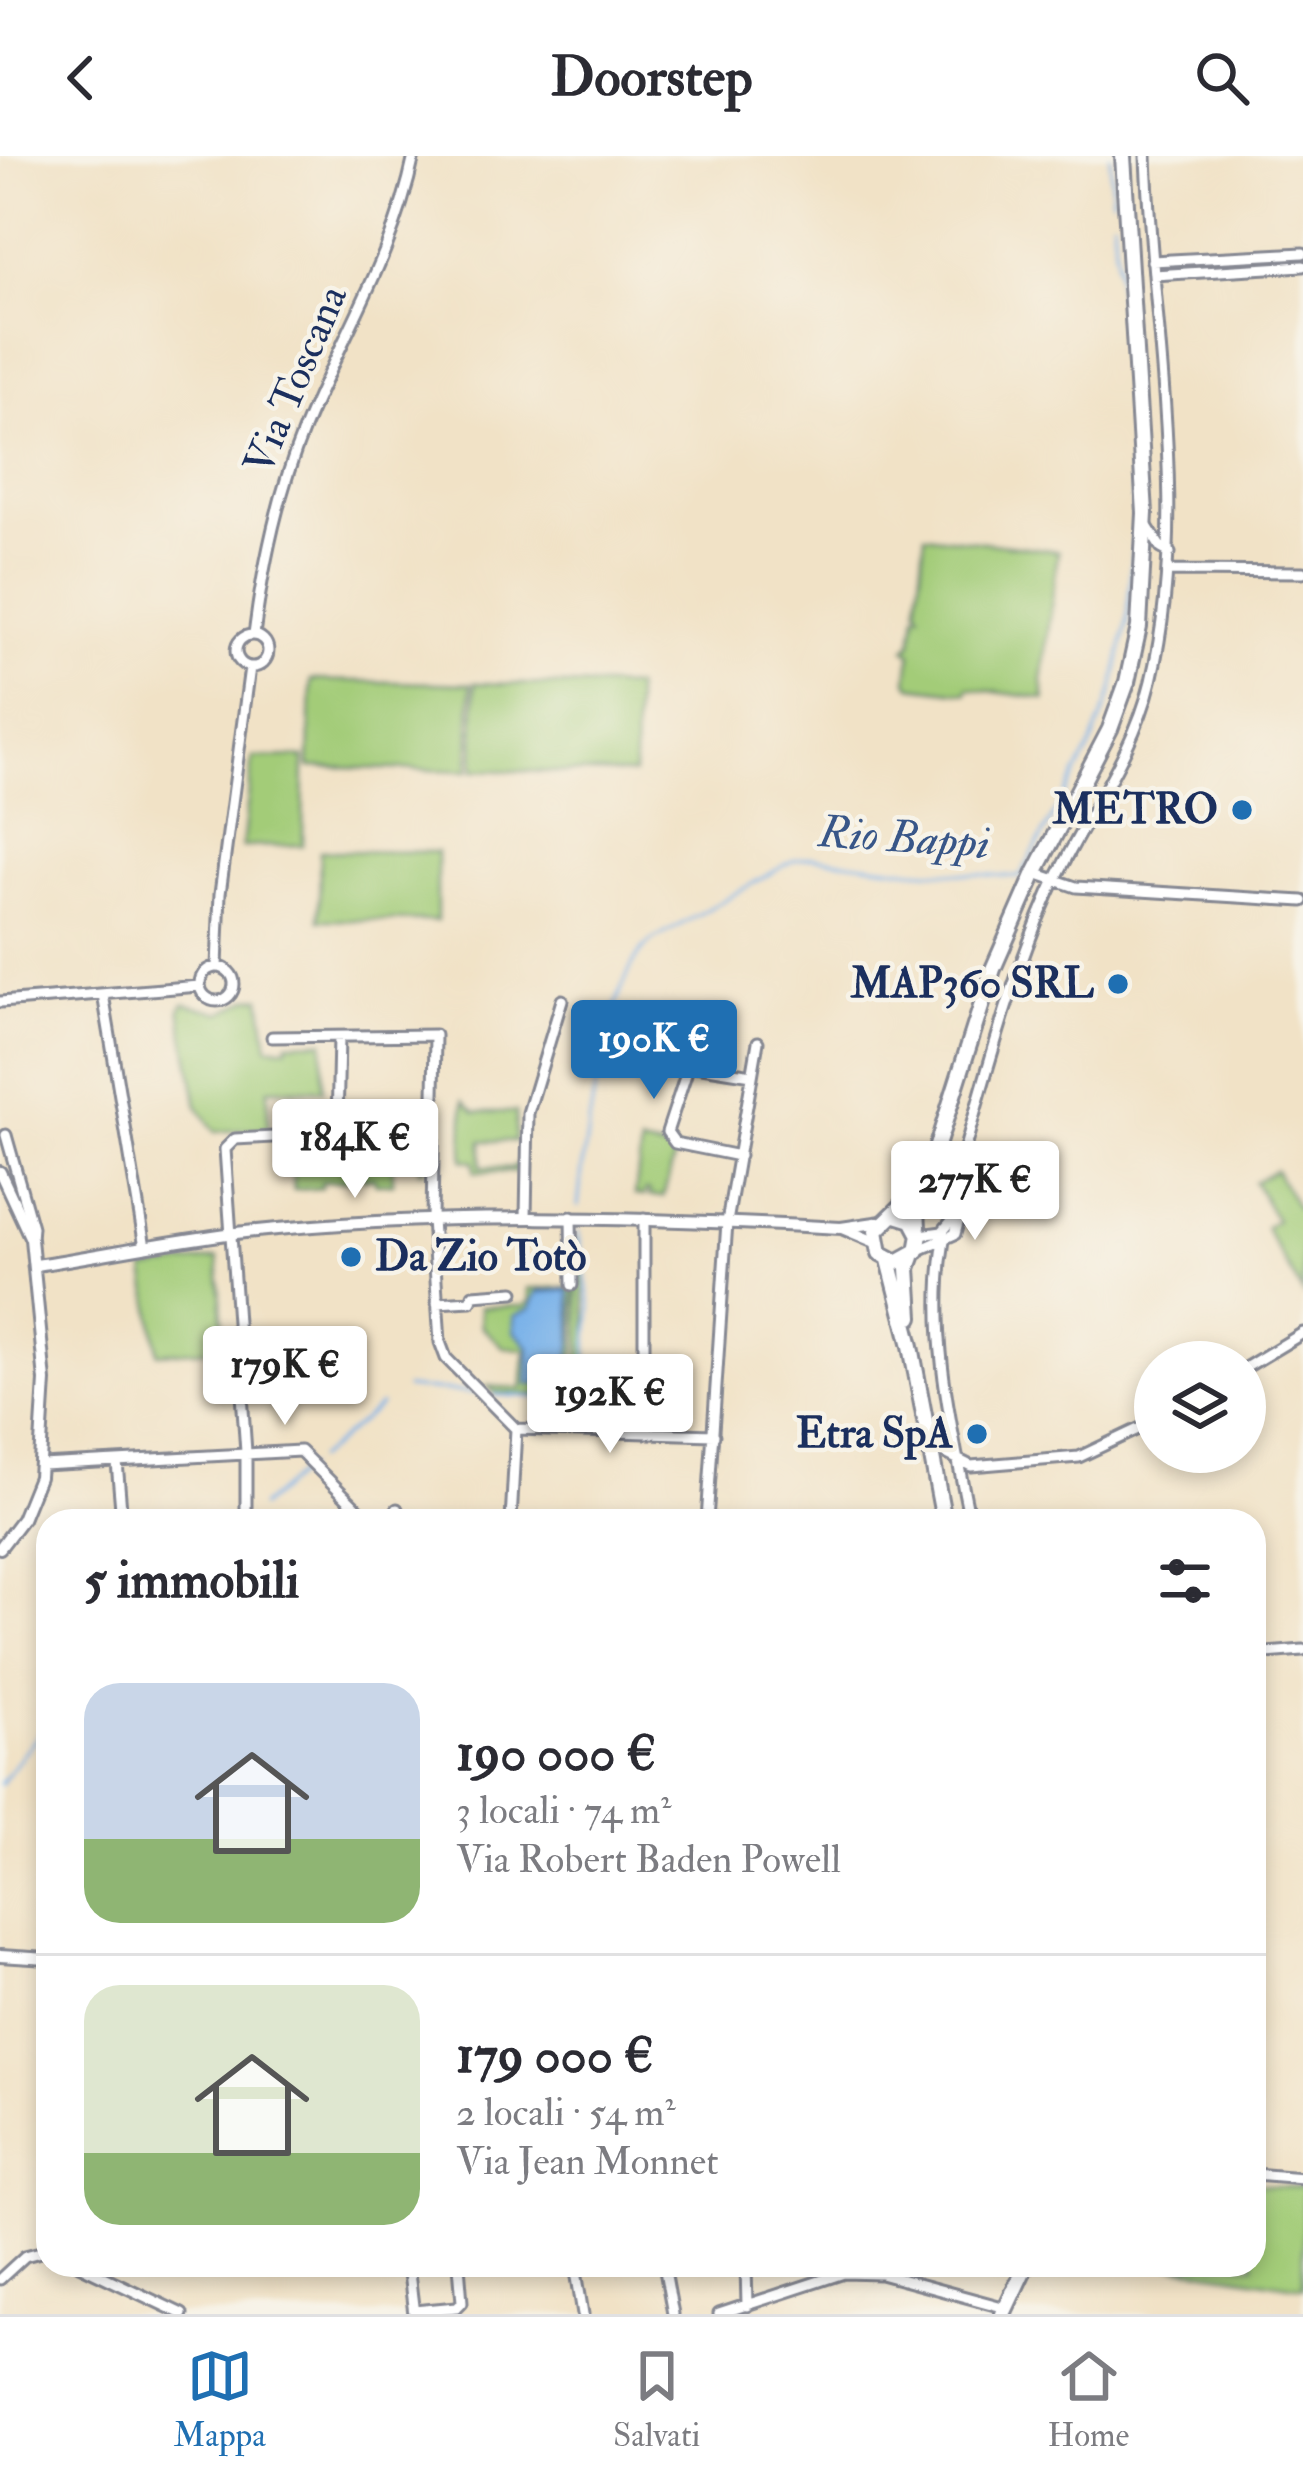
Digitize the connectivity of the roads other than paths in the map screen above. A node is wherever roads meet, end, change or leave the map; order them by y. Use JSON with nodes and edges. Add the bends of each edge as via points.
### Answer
{"nodes":[{"id":1,"x":414,"y":156,"type":"edge"},
{"id":2,"x":1124,"y":156,"type":"edge"},
{"id":3,"x":1146,"y":156,"type":"edge"},
{"id":4,"x":1150,"y":218,"type":"junction"},
{"id":5,"x":1126,"y":219,"type":"junction"},
{"id":6,"x":1303,"y":253,"type":"edge"},
{"id":7,"x":1153,"y":261,"type":"junction"},
{"id":8,"x":1303,"y":266,"type":"edge"},
{"id":9,"x":1154,"y":275,"type":"junction"},
{"id":10,"x":1156,"y":307,"type":"junction"},
{"id":11,"x":1132,"y":308,"type":"junction"},
{"id":12,"x":1146,"y":523,"type":"junction"},
{"id":13,"x":1168,"y":553,"type":"junction"},
{"id":14,"x":1145,"y":572,"type":"junction"},
{"id":15,"x":1303,"y":572,"type":"edge"},
{"id":16,"x":1168,"y":576,"type":"junction"},
{"id":17,"x":254,"y":635,"type":"junction"},
{"id":18,"x":250,"y":668,"type":"junction"},
{"id":19,"x":1035,"y":873,"type":"junction"},
{"id":20,"x":1055,"y":881,"type":"junction"},
{"id":21,"x":1303,"y":901,"type":"edge"},
{"id":22,"x":217,"y":966,"type":"junction"},
{"id":23,"x":200,"y":986,"type":"junction"},
{"id":24,"x":103,"y":994,"type":"junction"},
{"id":25,"x":562,"y":1000,"type":"dead end"},
{"id":26,"x":0,"y":1003,"type":"edge"},
{"id":27,"x":272,"y":1037,"type":"dead end"},
{"id":28,"x":338,"y":1037,"type":"junction"},
{"id":29,"x":758,"y":1042,"type":"dead end"},
{"id":30,"x":752,"y":1075,"type":"junction"},
{"id":31,"x":0,"y":1122,"type":"edge"},
{"id":32,"x":739,"y":1156,"type":"junction"},
{"id":33,"x":0,"y":1172,"type":"edge"},
{"id":34,"x":926,"y":1180,"type":"junction"},
{"id":35,"x":954,"y":1198,"type":"junction"},
{"id":36,"x":526,"y":1216,"type":"junction"},
{"id":37,"x":577,"y":1218,"type":"junction"},
{"id":38,"x":889,"y":1218,"type":"junction"},
{"id":39,"x":432,"y":1220,"type":"junction"},
{"id":40,"x":644,"y":1220,"type":"junction"},
{"id":41,"x":727,"y":1222,"type":"junction"},
{"id":42,"x":841,"y":1228,"type":"junction"},
{"id":43,"x":232,"y":1234,"type":"junction"},
{"id":44,"x":31,"y":1239,"type":"junction"},
{"id":45,"x":944,"y":1240,"type":"junction"},
{"id":46,"x":875,"y":1242,"type":"junction"},
{"id":47,"x":917,"y":1242,"type":"junction"},
{"id":48,"x":145,"y":1247,"type":"junction"},
{"id":49,"x":889,"y":1260,"type":"junction"},
{"id":50,"x":36,"y":1265,"type":"junction"},
{"id":51,"x":572,"y":1285,"type":"dead end"},
{"id":52,"x":514,"y":1292,"type":"dead end"},
{"id":53,"x":437,"y":1303,"type":"junction"},
{"id":54,"x":1303,"y":1334,"type":"edge"},
{"id":55,"x":911,"y":1346,"type":"junction"},
{"id":56,"x":1266,"y":1356,"type":"edge"},
{"id":57,"x":644,"y":1386,"type":"dead end"},
{"id":58,"x":516,"y":1430,"type":"junction"},
{"id":59,"x":1134,"y":1431,"type":"edge"},
{"id":60,"x":926,"y":1432,"type":"junction"},
{"id":61,"x":714,"y":1436,"type":"junction"},
{"id":62,"x":246,"y":1452,"type":"junction"},
{"id":63,"x":118,"y":1462,"type":"junction"},
{"id":64,"x":960,"y":1462,"type":"junction"},
{"id":65,"x":42,"y":1465,"type":"junction"},
{"id":66,"x":936,"y":1481,"type":"junction"},
{"id":67,"x":121,"y":1509,"type":"edge"},
{"id":68,"x":246,"y":1509,"type":"edge"},
{"id":69,"x":358,"y":1509,"type":"edge"},
{"id":70,"x":512,"y":1509,"type":"edge"},
{"id":71,"x":708,"y":1509,"type":"edge"},
{"id":72,"x":942,"y":1509,"type":"edge"},
{"id":73,"x":968,"y":1509,"type":"edge"},
{"id":74,"x":0,"y":1548,"type":"edge"},
{"id":75,"x":1303,"y":1650,"type":"edge"},
{"id":76,"x":1266,"y":1653,"type":"edge"},
{"id":77,"x":0,"y":1955,"type":"edge"},
{"id":78,"x":36,"y":1958,"type":"edge"},
{"id":79,"x":1266,"y":2175,"type":"edge"},
{"id":80,"x":1303,"y":2179,"type":"edge"},
{"id":81,"x":36,"y":2253,"type":"edge"},
{"id":82,"x":104,"y":2277,"type":"edge"},
{"id":83,"x":410,"y":2277,"type":"edge"},
{"id":84,"x":460,"y":2277,"type":"edge"},
{"id":85,"x":577,"y":2277,"type":"edge"},
{"id":86,"x":666,"y":2277,"type":"edge"},
{"id":87,"x":746,"y":2277,"type":"edge"},
{"id":88,"x":814,"y":2277,"type":"edge"},
{"id":89,"x":891,"y":2277,"type":"edge"},
{"id":90,"x":1021,"y":2277,"type":"edge"},
{"id":91,"x":0,"y":2279,"type":"edge"},
{"id":92,"x":747,"y":2306,"type":"junction"},
{"id":93,"x":1005,"y":2311,"type":"edge"},
{"id":94,"x":414,"y":2313,"type":"edge"},
{"id":95,"x":182,"y":2314,"type":"edge"},
{"id":96,"x":583,"y":2314,"type":"edge"},
{"id":97,"x":674,"y":2314,"type":"edge"},
{"id":98,"x":719,"y":2314,"type":"edge"}],
"edges":[{"from":1,"to":17,"type":"street","name":"Via Toscana","via":[[382,262],[284,485]]},
{"from":2,"to":5,"type":"main road"},
{"from":3,"to":4,"type":"street"},
{"from":4,"to":5,"type":"street"},
{"from":4,"to":7,"type":"street"},
{"from":5,"to":11,"type":"main road"},
{"from":6,"to":7,"type":"street"},
{"from":7,"to":9,"type":"street"},
{"from":8,"to":9,"type":"street"},
{"from":9,"to":10,"type":"street"},
{"from":10,"to":11,"type":"street"},
{"from":10,"to":13,"type":"street"},
{"from":11,"to":12,"type":"main road"},
{"from":12,"to":13,"type":"street"},
{"from":12,"to":14,"type":"main road"},
{"from":13,"to":14,"type":"street"},
{"from":13,"to":16,"type":"street"},
{"from":14,"to":16,"type":"street"},
{"from":14,"to":19,"type":"main road","via":[[1123,697]]},
{"from":15,"to":16,"type":"street"},
{"from":16,"to":20,"type":"street","via":[[1141,713]]},
{"from":17,"to":18,"type":"street","name":"Via Toscana","via":[[236,651]]},
{"from":17,"to":18,"type":"street","name":"Via Toscana","via":[[269,651]]},
{"from":18,"to":22,"type":"street","name":"Via Toscana"},
{"from":19,"to":20,"type":"street"},
{"from":19,"to":34,"type":"main road","via":[[993,969]]},
{"from":20,"to":21,"type":"street"},
{"from":20,"to":35,"type":"street","via":[[1003,1016]]},
{"from":22,"to":23,"type":"street","via":[[204,972]]},
{"from":22,"to":23,"type":"street","name":"Via Toscana","via":[[231,974],[231,994],[210,1000]]},
{"from":23,"to":24,"type":"street"},
{"from":24,"to":26,"type":"street"},
{"from":24,"to":48,"type":"street"},
{"from":25,"to":36,"type":"street","via":[[528,1114]]},
{"from":27,"to":28,"type":"street"},
{"from":28,"to":39,"type":"street","via":[[435,1035]]},
{"from":28,"to":43,"type":"street","via":[[337,1126],[229,1143]]},
{"from":29,"to":30,"type":"street"},
{"from":30,"to":32,"type":"street"},
{"from":30,"to":32,"type":"street","via":[[689,1065],[668,1132],[675,1143]]},
{"from":31,"to":44,"type":"street"},
{"from":32,"to":41,"type":"street"},
{"from":33,"to":44,"type":"street"},
{"from":34,"to":38,"type":"main road"},
{"from":34,"to":47,"type":"main road"},
{"from":35,"to":45,"type":"street","via":[[959,1225]]},
{"from":35,"to":47,"type":"street","via":[[950,1228]]},
{"from":36,"to":37,"type":"street"},
{"from":36,"to":39,"type":"street"},
{"from":37,"to":40,"type":"street"},
{"from":37,"to":51,"type":"street"},
{"from":38,"to":42,"type":"street"},
{"from":38,"to":46,"type":"main road"},
{"from":38,"to":47,"type":"main road","via":[[912,1220]]},
{"from":39,"to":43,"type":"street"},
{"from":39,"to":53,"type":"street"},
{"from":40,"to":41,"type":"street"},
{"from":40,"to":57,"type":"street"},
{"from":41,"to":42,"type":"street"},
{"from":41,"to":61,"type":"street"},
{"from":42,"to":46,"type":"street"},
{"from":43,"to":48,"type":"street"},
{"from":43,"to":62,"type":"street"},
{"from":44,"to":50,"type":"street"},
{"from":45,"to":47,"type":"street"},
{"from":45,"to":64,"type":"street","via":[[940,1322]]},
{"from":46,"to":49,"type":"main road"},
{"from":47,"to":49,"type":"main road"},
{"from":47,"to":55,"type":"main road","via":[[908,1292]]},
{"from":48,"to":50,"type":"street"},
{"from":49,"to":55,"type":"main road"},
{"from":50,"to":65,"type":"street"},
{"from":52,"to":53,"type":"street"},
{"from":53,"to":58,"type":"street","via":[[442,1350]]},
{"from":54,"to":56,"type":"street"},
{"from":55,"to":60,"type":"main road"},
{"from":58,"to":61,"type":"street"},
{"from":58,"to":70,"type":"street"},
{"from":59,"to":64,"type":"street","via":[[1079,1457]]},
{"from":60,"to":64,"type":"street"},
{"from":60,"to":66,"type":"main road"},
{"from":61,"to":71,"type":"street"},
{"from":62,"to":63,"type":"street"},
{"from":62,"to":68,"type":"street"},
{"from":62,"to":69,"type":"street","via":[[300,1450]]},
{"from":63,"to":65,"type":"street"},
{"from":63,"to":67,"type":"street"},
{"from":64,"to":66,"type":"street"},
{"from":64,"to":73,"type":"street"},
{"from":65,"to":74,"type":"street","via":[[22,1519]]},
{"from":66,"to":72,"type":"main road"},
{"from":75,"to":76,"type":"street"},
{"from":77,"to":78,"type":"street"},
{"from":79,"to":80,"type":"street"},
{"from":81,"to":91,"type":"street"},
{"from":82,"to":95,"type":"street"},
{"from":83,"to":94,"type":"street"},
{"from":84,"to":94,"type":"street","via":[[457,2307]]},
{"from":85,"to":96,"type":"street"},
{"from":86,"to":97,"type":"street"},
{"from":87,"to":92,"type":"street"},
{"from":88,"to":92,"type":"street"},
{"from":89,"to":93,"type":"street"},
{"from":90,"to":93,"type":"main road"},
{"from":92,"to":98,"type":"street"}]}
